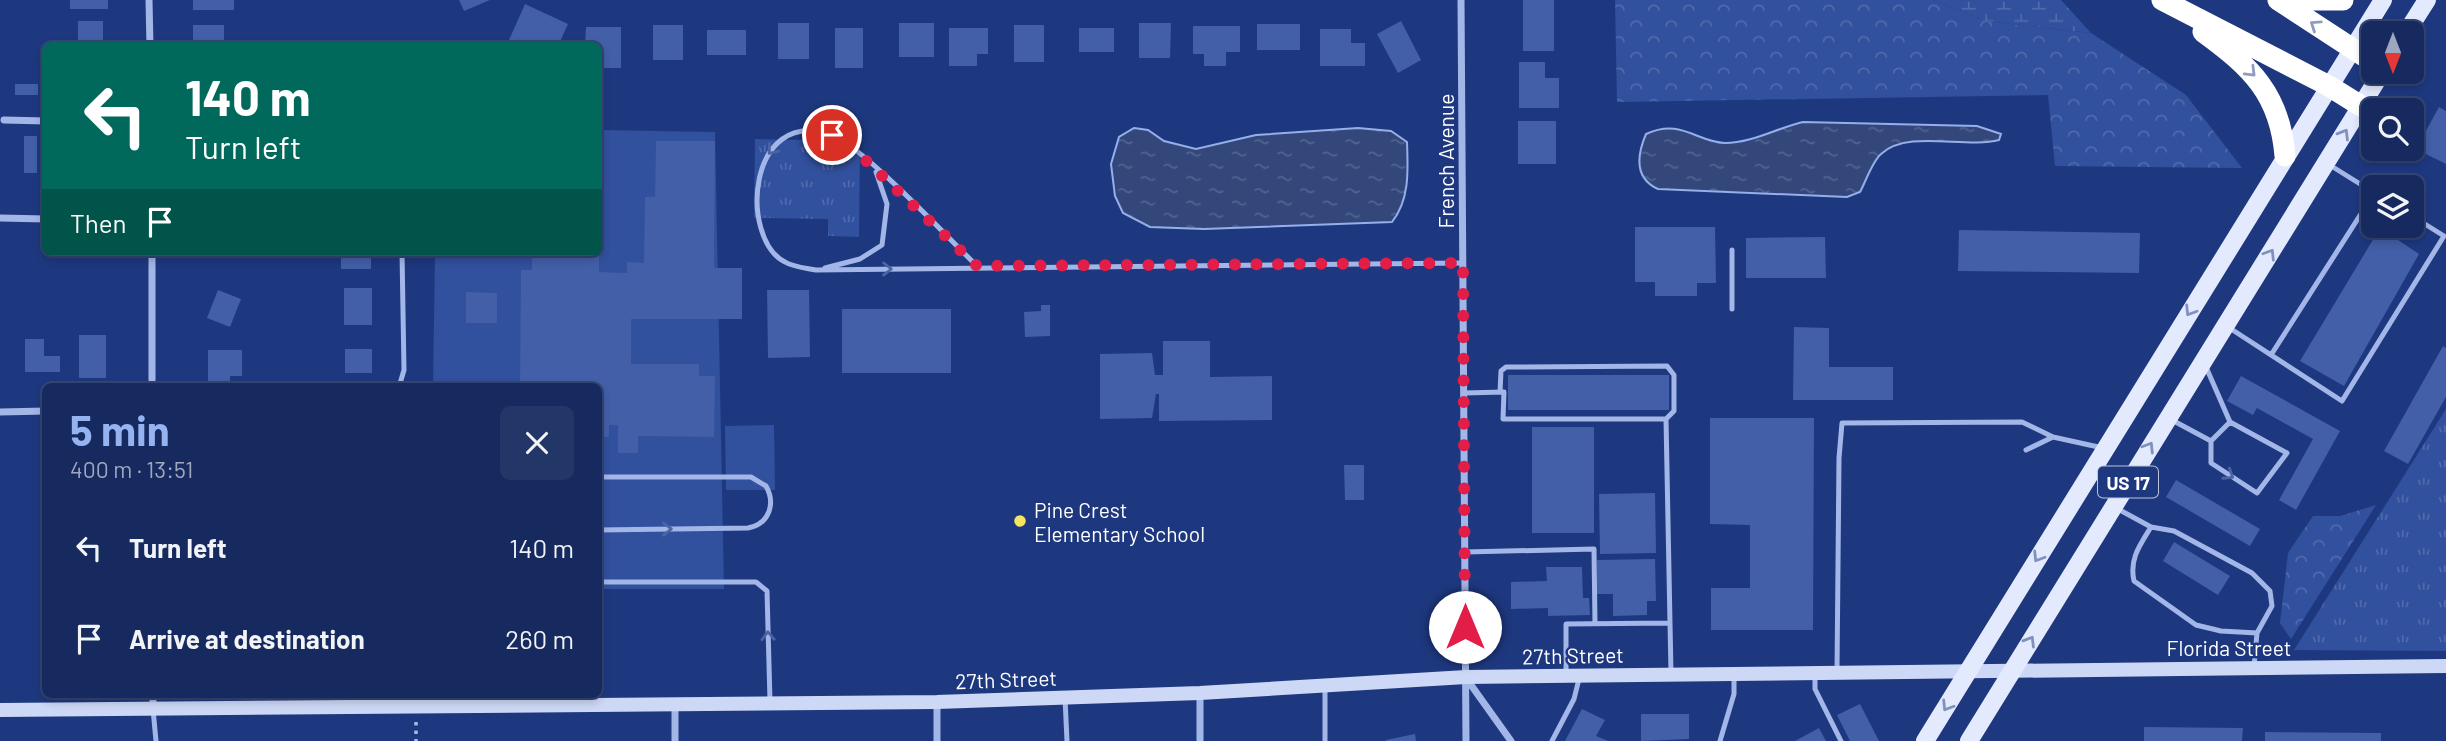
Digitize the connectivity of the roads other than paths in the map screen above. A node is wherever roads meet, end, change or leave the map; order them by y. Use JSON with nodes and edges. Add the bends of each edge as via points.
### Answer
{"nodes":[{"id":1,"x":149,"y":0,"type":"edge"},
{"id":2,"x":1461,"y":0,"type":"edge"},
{"id":3,"x":2160,"y":0,"type":"edge"},
{"id":4,"x":2278,"y":0,"type":"edge"},
{"id":5,"x":2303,"y":0,"type":"edge"},
{"id":6,"x":2343,"y":0,"type":"edge"},
{"id":7,"x":2383,"y":0,"type":"edge"},
{"id":8,"x":2427,"y":0,"type":"edge"},
{"id":9,"x":2414,"y":21,"type":"edge"},
{"id":10,"x":150,"y":42,"type":"edge"},
{"id":11,"x":2352,"y":50,"type":"junction"},
{"id":12,"x":2361,"y":55,"type":"edge"},
{"id":13,"x":2329,"y":86,"type":"junction"},
{"id":14,"x":2361,"y":106,"type":"joint"},
{"id":15,"x":4,"y":120,"type":"dead end"},
{"id":16,"x":42,"y":121,"type":"edge"},
{"id":17,"x":2285,"y":156,"type":"junction"},
{"id":18,"x":2327,"y":163,"type":"junction"},
{"id":19,"x":874,"y":167,"type":"junction"},
{"id":20,"x":2361,"y":185,"type":"edge"},
{"id":21,"x":2361,"y":212,"type":"edge"},
{"id":22,"x":0,"y":218,"type":"edge"},
{"id":23,"x":42,"y":219,"type":"edge"},
{"id":24,"x":2424,"y":224,"type":"edge"},
{"id":25,"x":1732,"y":250,"type":"dead end"},
{"id":26,"x":152,"y":256,"type":"edge"},
{"id":27,"x":402,"y":256,"type":"edge"},
{"id":28,"x":1463,"y":263,"type":"junction"},
{"id":29,"x":977,"y":266,"type":"junction"},
{"id":30,"x":816,"y":270,"type":"junction"},
{"id":31,"x":1732,"y":309,"type":"dead end"},
{"id":32,"x":2225,"y":325,"type":"junction"},
{"id":33,"x":2271,"y":355,"type":"junction"},
{"id":34,"x":2203,"y":360,"type":"junction"},
{"id":35,"x":152,"y":383,"type":"edge"},
{"id":36,"x":400,"y":383,"type":"edge"},
{"id":37,"x":1500,"y":392,"type":"junction"},
{"id":38,"x":1464,"y":393,"type":"junction"},
{"id":39,"x":42,"y":411,"type":"edge"},
{"id":40,"x":0,"y":412,"type":"edge"},
{"id":41,"x":2167,"y":418,"type":"junction"},
{"id":42,"x":1666,"y":419,"type":"junction"},
{"id":43,"x":2230,"y":422,"type":"junction"},
{"id":44,"x":2053,"y":437,"type":"junction"},
{"id":45,"x":2211,"y":442,"type":"junction"},
{"id":46,"x":2105,"y":449,"type":"junction"},
{"id":47,"x":2026,"y":450,"type":"dead end"},
{"id":48,"x":602,"y":477,"type":"edge"},
{"id":49,"x":2113,"y":506,"type":"junction"},
{"id":50,"x":2151,"y":527,"type":"junction"},
{"id":51,"x":602,"y":530,"type":"edge"},
{"id":52,"x":1465,"y":552,"type":"junction"},
{"id":53,"x":602,"y":582,"type":"edge"},
{"id":54,"x":1670,"y":623,"type":"junction"},
{"id":55,"x":1595,"y":624,"type":"junction"},
{"id":56,"x":2257,"y":633,"type":"junction"},
{"id":57,"x":2446,"y":666,"type":"edge"},
{"id":58,"x":2254,"y":667,"type":"junction"},
{"id":59,"x":2013,"y":669,"type":"junction"},
{"id":60,"x":1969,"y":671,"type":"junction"},
{"id":61,"x":1837,"y":672,"type":"junction"},
{"id":62,"x":1815,"y":673,"type":"junction"},
{"id":63,"x":1734,"y":674,"type":"junction"},
{"id":64,"x":1671,"y":675,"type":"junction"},
{"id":65,"x":1573,"y":676,"type":"junction"},
{"id":66,"x":1466,"y":677,"type":"junction"},
{"id":67,"x":1325,"y":685,"type":"junction"},
{"id":68,"x":1200,"y":693,"type":"junction"},
{"id":69,"x":1065,"y":698,"type":"junction"},
{"id":70,"x":450,"y":700,"type":"edge"},
{"id":71,"x":153,"y":702,"type":"edge"},
{"id":72,"x":937,"y":702,"type":"junction"},
{"id":73,"x":770,"y":704,"type":"junction"},
{"id":74,"x":675,"y":705,"type":"junction"},
{"id":75,"x":0,"y":710,"type":"edge"},
{"id":76,"x":156,"y":741,"type":"edge"},
{"id":77,"x":675,"y":741,"type":"edge"},
{"id":78,"x":937,"y":741,"type":"edge"},
{"id":79,"x":1067,"y":741,"type":"edge"},
{"id":80,"x":1200,"y":741,"type":"edge"},
{"id":81,"x":1325,"y":741,"type":"edge"},
{"id":82,"x":1466,"y":741,"type":"edge"},
{"id":83,"x":1511,"y":741,"type":"edge"},
{"id":84,"x":1552,"y":741,"type":"edge"},
{"id":85,"x":1720,"y":741,"type":"edge"},
{"id":86,"x":1841,"y":741,"type":"edge"},
{"id":87,"x":1925,"y":741,"type":"edge"},
{"id":88,"x":1969,"y":741,"type":"edge"}],
"edges":[{"from":1,"to":10,"type":"street"},
{"from":2,"to":28,"type":"street","name":"French Avenue"},
{"from":3,"to":13,"type":"highway"},
{"from":3,"to":17,"type":"highway","one_way":true,"via":[[2231,53],[2261,83],[2276,107]]},
{"from":11,"to":4,"type":"highway","one_way":true},
{"from":5,"to":6,"type":"highway"},
{"from":7,"to":11,"type":"main road","number":"US 17"},
{"from":8,"to":9,"type":"main road"},
{"from":11,"to":12,"type":"highway"},
{"from":11,"to":13,"type":"main road","number":"US 17"},
{"from":13,"to":14,"type":"highway"},
{"from":13,"to":17,"type":"main road","number":"US 17"},
{"from":18,"to":14,"type":"main road","number":"US 17","one_way":true},
{"from":15,"to":16,"type":"street"},
{"from":17,"to":46,"type":"main road","number":"US 17","one_way":true},
{"from":18,"to":20,"type":"lane"},
{"from":32,"to":18,"type":"main road","number":"US 17","one_way":true},
{"from":19,"to":29,"type":"lane"},
{"from":19,"to":30,"type":"lane","via":[[887,204],[882,245],[860,259]]},
{"from":19,"to":30,"type":"lane","one_way":true,"via":[[832,135],[809,131],[787,134],[765,155],[758,200],[768,247],[784,262]]},
{"from":21,"to":33,"type":"lane"},
{"from":22,"to":23,"type":"street"},
{"from":24,"to":33,"type":"lane","via":[[2444,236],[2342,401]]},
{"from":25,"to":31,"type":"lane"},
{"from":26,"to":35,"type":"street"},
{"from":27,"to":36,"type":"lane","via":[[404,370]]},
{"from":28,"to":29,"type":"lane"},
{"from":28,"to":38,"type":"street","name":"French Avenue"},
{"from":30,"to":29,"type":"lane","one_way":true},
{"from":32,"to":33,"type":"lane"},
{"from":32,"to":34,"type":"main road","number":"US 17"},
{"from":34,"to":41,"type":"main road","number":"US 17"},
{"from":34,"to":43,"type":"lane"},
{"from":37,"to":38,"type":"lane"},
{"from":37,"to":42,"type":"lane","via":[[1504,392],[1503,419]]},
{"from":37,"to":42,"type":"lane","via":[[1501,371],[1506,368],[1667,366],[1674,375],[1674,411]]},
{"from":38,"to":52,"type":"street","name":"French Avenue"},
{"from":39,"to":40,"type":"street"},
{"from":41,"to":45,"type":"lane"},
{"from":49,"to":41,"type":"main road","number":"US 17","one_way":true},
{"from":42,"to":54,"type":"lane"},
{"from":43,"to":45,"type":"lane"},
{"from":45,"to":43,"type":"lane","one_way":true,"via":[[2211,463],[2257,493],[2287,453]]},
{"from":44,"to":46,"type":"lane"},
{"from":44,"to":47,"type":"lane"},
{"from":44,"to":61,"type":"lane","via":[[2022,422],[1842,423]]},
{"from":46,"to":60,"type":"main road","number":"US 17","one_way":true},
{"from":51,"to":48,"type":"lane","one_way":true,"via":[[760,526],[771,500],[765,486],[751,477]]},
{"from":49,"to":50,"type":"lane"},
{"from":59,"to":49,"type":"main road","number":"US 17","one_way":true},
{"from":50,"to":56,"type":"lane","via":[[2174,531],[2252,573],[2270,591],[2272,606]]},
{"from":50,"to":56,"type":"lane","via":[[2135,552],[2134,581],[2196,625]]},
{"from":52,"to":55,"type":"lane","via":[[1594,549]]},
{"from":52,"to":66,"type":"street","name":"French Avenue"},
{"from":73,"to":53,"type":"lane","one_way":true,"via":[[766,591],[756,582]]},
{"from":54,"to":55,"type":"lane"},
{"from":54,"to":64,"type":"lane"},
{"from":55,"to":65,"type":"lane","via":[[1566,624]]},
{"from":56,"to":58,"type":"lane"},
{"from":57,"to":58,"type":"main road","name":"Florida Street"},
{"from":58,"to":59,"type":"main road","name":"Florida Street"},
{"from":59,"to":60,"type":"main road","name":"27th Street"},
{"from":59,"to":88,"type":"main road","number":"US 17"},
{"from":60,"to":61,"type":"main road","name":"27th Street"},
{"from":60,"to":87,"type":"main road","number":"US 17","one_way":true},
{"from":61,"to":62,"type":"main road","name":"27th Street"},
{"from":62,"to":63,"type":"main road","name":"27th Street"},
{"from":62,"to":86,"type":"lane","via":[[1815,689]]},
{"from":63,"to":64,"type":"main road","name":"27th Street"},
{"from":63,"to":85,"type":"lane","via":[[1734,694]]},
{"from":64,"to":65,"type":"main road","name":"27th Street"},
{"from":65,"to":66,"type":"main road","name":"27th Street"},
{"from":65,"to":84,"type":"lane","via":[[1574,699]]},
{"from":66,"to":67,"type":"main road","name":"27th Street"},
{"from":66,"to":82,"type":"street","name":"French Avenue"},
{"from":66,"to":83,"type":"street"},
{"from":67,"to":68,"type":"main road","name":"27th Street"},
{"from":67,"to":81,"type":"lane"},
{"from":68,"to":69,"type":"main road","name":"27th Street"},
{"from":68,"to":80,"type":"street"},
{"from":69,"to":72,"type":"main road","name":"27th Street"},
{"from":69,"to":79,"type":"lane"},
{"from":70,"to":71,"type":"main road","name":"27th Street"},
{"from":70,"to":74,"type":"main road","name":"27th Street"},
{"from":71,"to":75,"type":"main road","name":"27th Street"},
{"from":71,"to":76,"type":"lane"},
{"from":72,"to":73,"type":"main road","name":"27th Street"},
{"from":72,"to":78,"type":"street"},
{"from":73,"to":74,"type":"main road","name":"27th Street"},
{"from":74,"to":77,"type":"street"}]}
